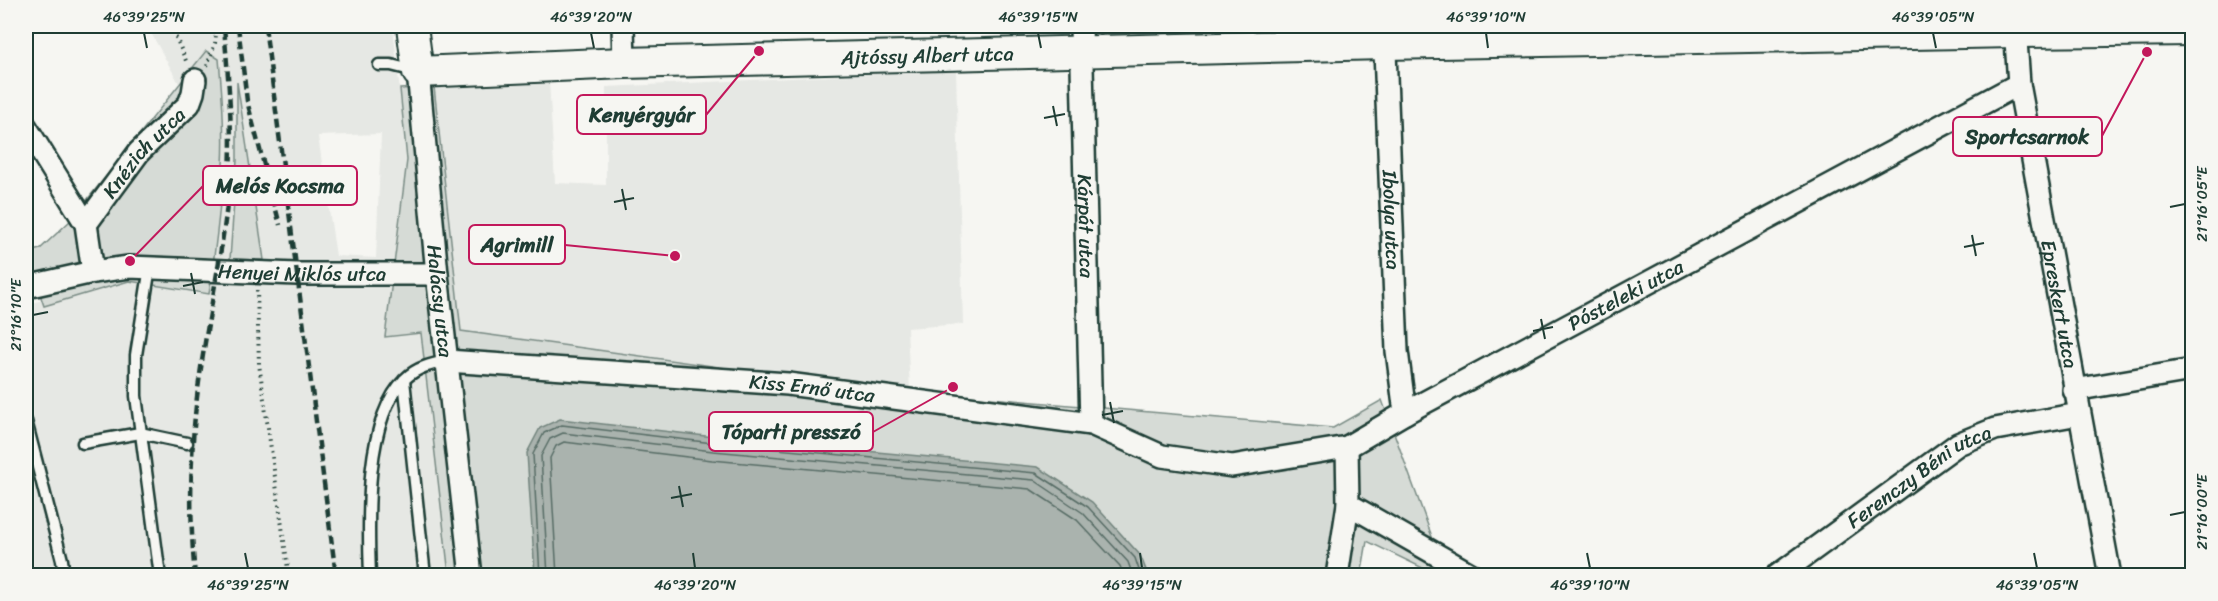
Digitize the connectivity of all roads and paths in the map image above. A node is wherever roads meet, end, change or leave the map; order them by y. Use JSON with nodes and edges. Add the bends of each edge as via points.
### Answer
{"nodes":[{"id":1,"x":171,"y":26,"type":"edge"},
{"id":2,"x":217,"y":26,"type":"edge"},
{"id":3,"x":412,"y":26,"type":"edge"},
{"id":4,"x":623,"y":26,"type":"edge"},
{"id":5,"x":2015,"y":29,"type":"edge"},
{"id":6,"x":2193,"y":30,"type":"edge"},
{"id":7,"x":1775,"y":31,"type":"edge"},
{"id":8,"x":1384,"y":35,"type":"edge"},
{"id":9,"x":1081,"y":39,"type":"edge"},
{"id":10,"x":624,"y":63,"type":"junction"},
{"id":11,"x":379,"y":65,"type":"dead end"},
{"id":12,"x":418,"y":72,"type":"junction"},
{"id":13,"x":195,"y":80,"type":"junction"},
{"id":14,"x":2019,"y":84,"type":"junction"},
{"id":15,"x":26,"y":127,"type":"edge"},
{"id":16,"x":86,"y":224,"type":"junction"},
{"id":17,"x":150,"y":267,"type":"junction"},
{"id":18,"x":93,"y":272,"type":"junction"},
{"id":19,"x":257,"y":273,"type":"junction"},
{"id":20,"x":437,"y":274,"type":"junction"},
{"id":21,"x":26,"y":287,"type":"edge"},
{"id":22,"x":447,"y":361,"type":"junction"},
{"id":23,"x":2193,"y":370,"type":"edge"},
{"id":24,"x":404,"y":380,"type":"junction"},
{"id":25,"x":2074,"y":390,"type":"junction"},
{"id":26,"x":1405,"y":413,"type":"junction"},
{"id":27,"x":2079,"y":414,"type":"junction"},
{"id":28,"x":26,"y":421,"type":"edge"},
{"id":29,"x":1090,"y":424,"type":"junction"},
{"id":30,"x":140,"y":433,"type":"junction"},
{"id":31,"x":83,"y":443,"type":"dead end"},
{"id":32,"x":188,"y":443,"type":"dead end"},
{"id":33,"x":1347,"y":447,"type":"junction"},
{"id":34,"x":1348,"y":504,"type":"junction"},
{"id":35,"x":64,"y":576,"type":"edge"},
{"id":36,"x":160,"y":576,"type":"edge"},
{"id":37,"x":289,"y":576,"type":"edge"},
{"id":38,"x":370,"y":576,"type":"edge"},
{"id":39,"x":425,"y":576,"type":"edge"},
{"id":40,"x":471,"y":576,"type":"edge"},
{"id":41,"x":1337,"y":576,"type":"edge"},
{"id":42,"x":1474,"y":576,"type":"edge"},
{"id":43,"x":1777,"y":576,"type":"edge"},
{"id":44,"x":2110,"y":576,"type":"edge"}],
"edges":[{"from":1,"to":13,"type":"path"},
{"from":2,"to":13,"type":"path","via":[[208,64]]},
{"from":3,"to":12,"type":"main road","name":"Halácsy utca"},
{"from":4,"to":10,"type":"street"},
{"from":5,"to":6,"type":"main road","name":"Ajtóssy Albert utca"},
{"from":5,"to":7,"type":"main road","name":"Ajtóssy Albert utca"},
{"from":5,"to":14,"type":"street","name":"Epreskert utca"},
{"from":7,"to":8,"type":"main road","name":"Ajtóssy Albert utca"},
{"from":8,"to":9,"type":"main road","name":"Ajtóssy Albert utca"},
{"from":8,"to":26,"type":"street","name":"Ibolya utca","via":[[1397,351]]},
{"from":9,"to":10,"type":"main road","name":"Ajtóssy Albert utca"},
{"from":9,"to":29,"type":"street","name":"Kárpát utca"},
{"from":10,"to":12,"type":"main road","name":"Ajtóssy Albert utca"},
{"from":11,"to":12,"type":"lane"},
{"from":12,"to":20,"type":"street","name":"Halácsy utca"},
{"from":13,"to":16,"type":"street","name":"Knézich utca","via":[[189,104],[139,152]]},
{"from":14,"to":25,"type":"street","name":"Epreskert utca"},
{"from":14,"to":26,"type":"street","name":"Pósteleki utca"},
{"from":15,"to":16,"type":"street"},
{"from":16,"to":18,"type":"street"},
{"from":17,"to":18,"type":"street","name":"Henyei Miklós utca"},
{"from":17,"to":19,"type":"street","name":"Henyei Miklós utca"},
{"from":17,"to":30,"type":"lane","via":[[136,355]]},
{"from":18,"to":21,"type":"street","name":"Henyei Miklós utca"},
{"from":19,"to":20,"type":"street","name":"Henyei Miklós utca"},
{"from":19,"to":37,"type":"path","via":[[259,364]]},
{"from":20,"to":22,"type":"street","name":"Halácsy utca"},
{"from":22,"to":24,"type":"lane","via":[[427,365]]},
{"from":22,"to":29,"type":"street","name":"Kiss Ernő utca","via":[[788,384]]},
{"from":22,"to":40,"type":"street","name":"Halácsy utca"},
{"from":23,"to":25,"type":"street"},
{"from":24,"to":38,"type":"lane","via":[[389,401],[378,432],[368,534]]},
{"from":24,"to":39,"type":"lane"},
{"from":25,"to":27,"type":"street","name":"Epreskert utca"},
{"from":26,"to":33,"type":"street","name":"Pósteleki utca"},
{"from":27,"to":43,"type":"street","name":"Ferenczy Béni utca","via":[[1995,429],[1958,444]]},
{"from":27,"to":44,"type":"street","name":"Epreskert utca"},
{"from":28,"to":35,"type":"lane"},
{"from":29,"to":33,"type":"street","name":"Kiss Ernő utca","via":[[1161,456],[1232,466]]},
{"from":30,"to":31,"type":"lane"},
{"from":30,"to":32,"type":"lane"},
{"from":30,"to":36,"type":"lane"},
{"from":33,"to":34,"type":"street"},
{"from":34,"to":41,"type":"street"},
{"from":34,"to":42,"type":"street"}]}
